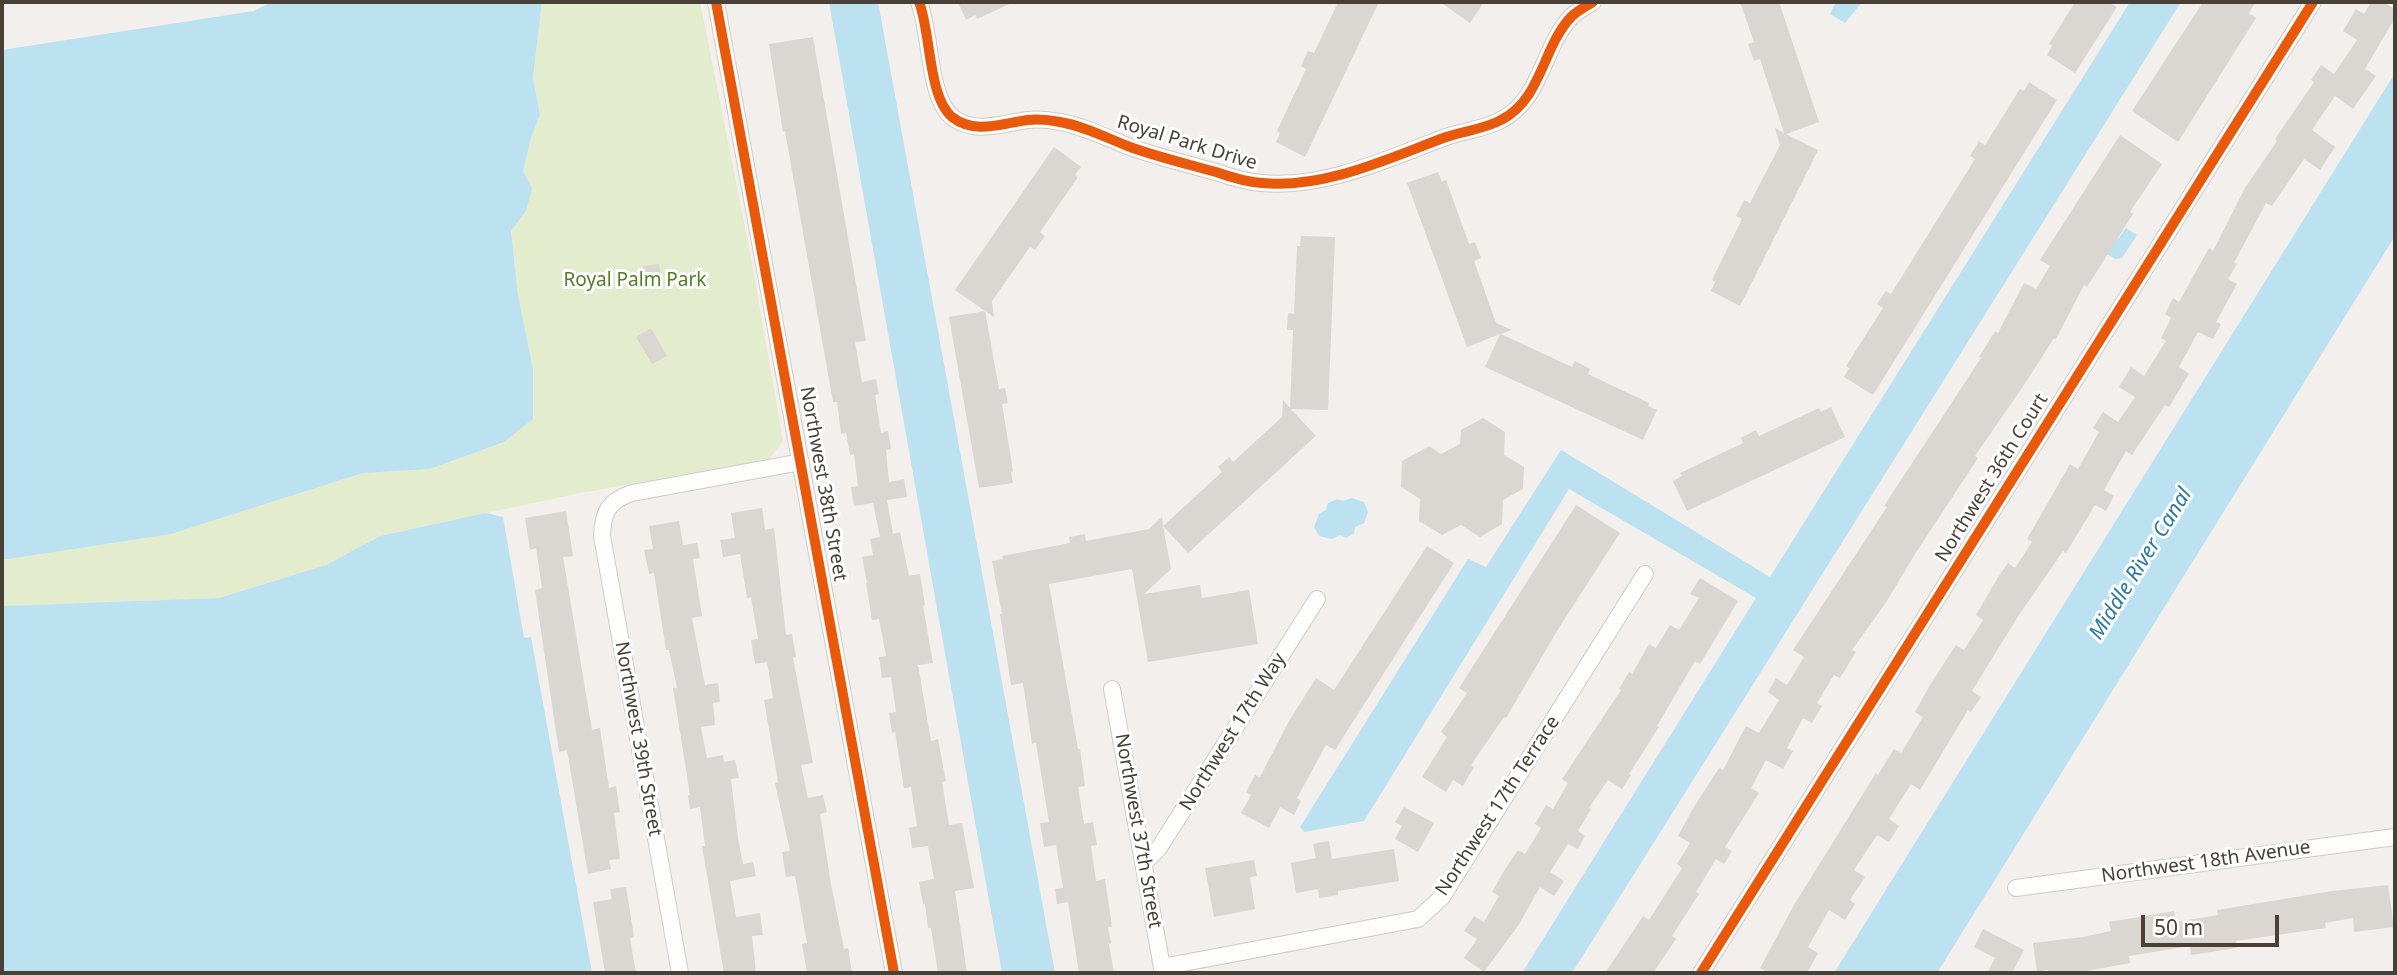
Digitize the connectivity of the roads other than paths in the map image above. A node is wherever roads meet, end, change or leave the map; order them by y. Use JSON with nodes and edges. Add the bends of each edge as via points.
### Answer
{"nodes":[{"id":1,"x":716,"y":2,"type":"edge"},
{"id":2,"x":919,"y":2,"type":"edge"},
{"id":3,"x":1593,"y":2,"type":"edge"},
{"id":4,"x":2312,"y":2,"type":"edge"},
{"id":5,"x":801,"y":462,"type":"junction"},
{"id":6,"x":1645,"y":574,"type":"dead end"},
{"id":7,"x":1317,"y":599,"type":"dead end"},
{"id":8,"x":1112,"y":689,"type":"dead end"},
{"id":9,"x":2395,"y":837,"type":"edge"},
{"id":10,"x":1144,"y":863,"type":"junction"},
{"id":11,"x":2016,"y":888,"type":"dead end"},
{"id":12,"x":1162,"y":970,"type":"edge"},
{"id":13,"x":680,"y":973,"type":"edge"},
{"id":14,"x":894,"y":973,"type":"edge"},
{"id":15,"x":1700,"y":973,"type":"edge"}],
"edges":[{"from":1,"to":5,"type":"street","name":"Northwest 38th Street"},
{"from":2,"to":3,"type":"street","name":"Royal Park Drive","via":[[942,105],[961,123],[982,127],[1058,121],[1131,147],[1262,183],[1326,178],[1499,121],[1527,100],[1572,17]]},
{"from":4,"to":15,"type":"street","name":"Northwest 36th Court"},
{"from":5,"to":13,"type":"street","name":"Northwest 39th Street","via":[[632,493],[609,506],[603,519],[601,536]]},
{"from":5,"to":14,"type":"street","name":"Northwest 38th Street"},
{"from":6,"to":12,"type":"street","name":"Northwest 17th Terrace","via":[[1442,897],[1418,919]]},
{"from":7,"to":10,"type":"street","name":"Northwest 17th Way","via":[[1159,848]]},
{"from":8,"to":10,"type":"street","name":"Northwest 37th Street"},
{"from":9,"to":11,"type":"street","name":"Northwest 18th Avenue"},
{"from":10,"to":12,"type":"street","name":"Northwest 37th Street"}]}
